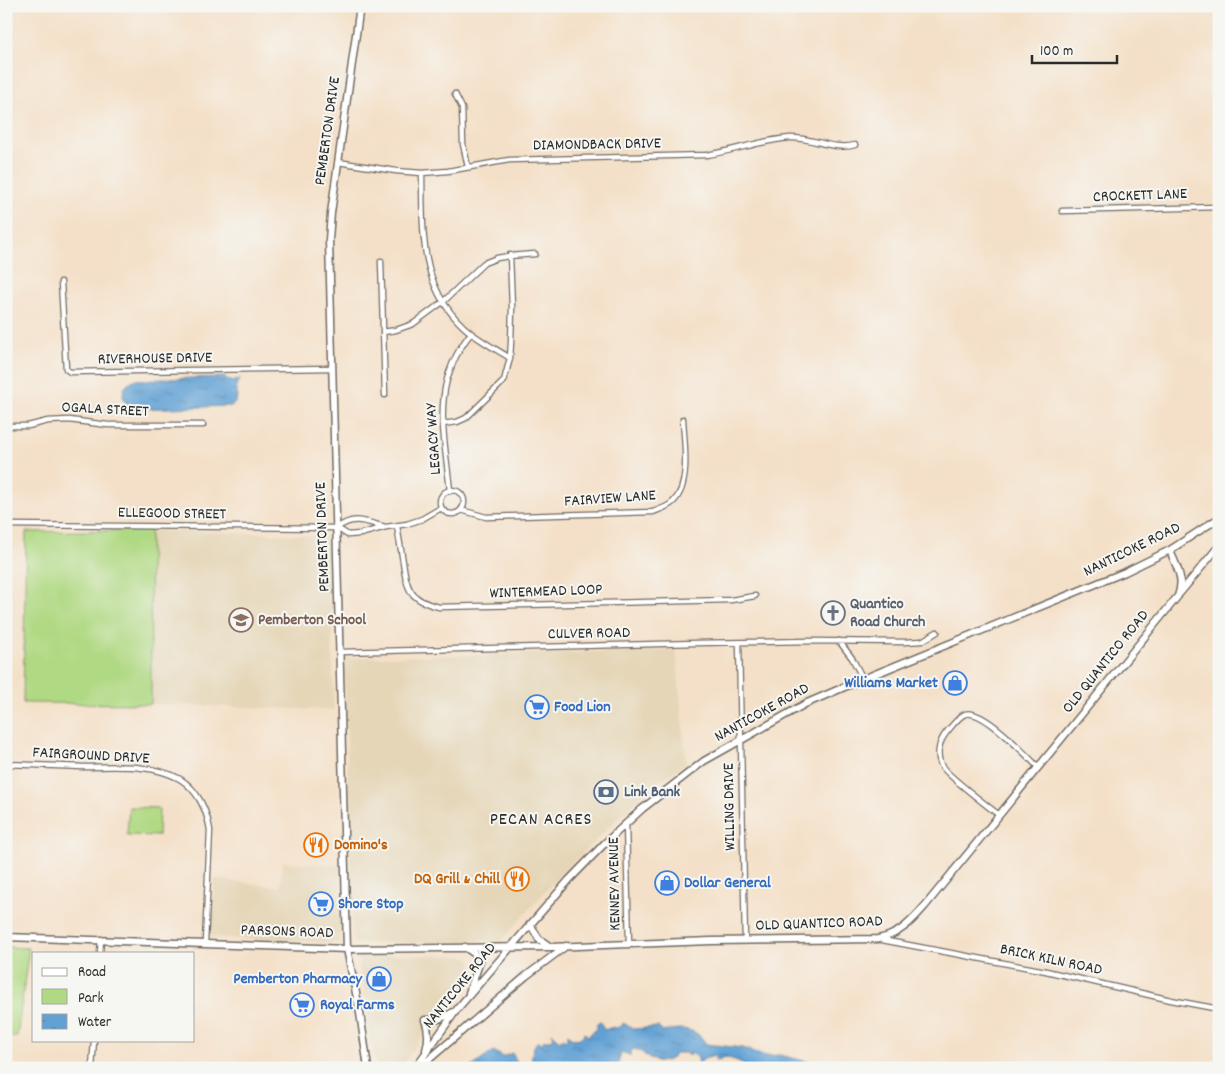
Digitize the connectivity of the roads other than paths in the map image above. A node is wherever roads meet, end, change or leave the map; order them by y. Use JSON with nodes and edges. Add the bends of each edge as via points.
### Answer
{"nodes":[{"id":1,"x":360,"y":6,"type":"edge"},
{"id":2,"x":455,"y":94,"type":"dead end"},
{"id":3,"x":855,"y":145,"type":"dead end"},
{"id":4,"x":338,"y":162,"type":"junction"},
{"id":5,"x":468,"y":167,"type":"junction"},
{"id":6,"x":422,"y":173,"type":"junction"},
{"id":7,"x":1219,"y":207,"type":"edge"},
{"id":8,"x":1062,"y":211,"type":"dead end"},
{"id":9,"x":535,"y":254,"type":"dead end"},
{"id":10,"x":510,"y":256,"type":"junction"},
{"id":11,"x":381,"y":261,"type":"dead end"},
{"id":12,"x":62,"y":282,"type":"dead end"},
{"id":13,"x":444,"y":301,"type":"junction"},
{"id":14,"x":383,"y":332,"type":"junction"},
{"id":15,"x":471,"y":333,"type":"junction"},
{"id":16,"x":510,"y":358,"type":"junction"},
{"id":17,"x":332,"y":368,"type":"junction"},
{"id":18,"x":385,"y":395,"type":"dead end"},
{"id":19,"x":683,"y":419,"type":"dead end"},
{"id":20,"x":443,"y":424,"type":"junction"},
{"id":21,"x":203,"y":425,"type":"dead end"},
{"id":22,"x":6,"y":426,"type":"edge"},
{"id":23,"x":450,"y":490,"type":"junction"},
{"id":24,"x":441,"y":508,"type":"junction"},
{"id":25,"x":461,"y":510,"type":"junction"},
{"id":26,"x":1219,"y":518,"type":"edge"},
{"id":27,"x":6,"y":525,"type":"edge"},
{"id":28,"x":397,"y":526,"type":"junction"},
{"id":29,"x":386,"y":527,"type":"junction"},
{"id":30,"x":337,"y":528,"type":"junction"},
{"id":31,"x":1219,"y":546,"type":"edge"},
{"id":32,"x":1170,"y":550,"type":"junction"},
{"id":33,"x":755,"y":596,"type":"dead end"},
{"id":34,"x":1178,"y":596,"type":"junction"},
{"id":35,"x":937,"y":632,"type":"dead end"},
{"id":36,"x":839,"y":641,"type":"junction"},
{"id":37,"x":739,"y":643,"type":"junction"},
{"id":38,"x":340,"y":652,"type":"junction"},
{"id":39,"x":862,"y":679,"type":"junction"},
{"id":40,"x":741,"y":739,"type":"junction"},
{"id":41,"x":6,"y":764,"type":"edge"},
{"id":42,"x":1038,"y":767,"type":"junction"},
{"id":43,"x":999,"y":815,"type":"junction"},
{"id":44,"x":626,"y":823,"type":"junction"},
{"id":45,"x":530,"y":924,"type":"junction"},
{"id":46,"x":6,"y":937,"type":"edge"},
{"id":47,"x":102,"y":939,"type":"junction"},
{"id":48,"x":878,"y":939,"type":"junction"},
{"id":49,"x":745,"y":940,"type":"junction"},
{"id":50,"x":205,"y":943,"type":"junction"},
{"id":51,"x":629,"y":944,"type":"junction"},
{"id":52,"x":464,"y":946,"type":"junction"},
{"id":53,"x":566,"y":946,"type":"junction"},
{"id":54,"x":510,"y":947,"type":"junction"},
{"id":55,"x":550,"y":947,"type":"junction"},
{"id":56,"x":347,"y":949,"type":"junction"},
{"id":57,"x":100,"y":952,"type":"edge"},
{"id":58,"x":469,"y":996,"type":"junction"},
{"id":59,"x":458,"y":1008,"type":"junction"},
{"id":60,"x":1219,"y":1008,"type":"edge"},
{"id":61,"x":94,"y":1042,"type":"edge"},
{"id":62,"x":424,"y":1054,"type":"junction"},
{"id":63,"x":92,"y":1068,"type":"edge"},
{"id":64,"x":368,"y":1068,"type":"edge"},
{"id":65,"x":417,"y":1068,"type":"edge"}],
"edges":[{"from":1,"to":4,"type":"street","name":"PEMBERTON DRIVE"},
{"from":2,"to":5,"type":"street","via":[[462,108],[463,144]]},
{"from":3,"to":5,"type":"street","name":"DIAMONDBACK DRIVE","via":[[841,147],[792,138],[706,155],[509,160]]},
{"from":4,"to":6,"type":"street","name":"DIAMONDBACK DRIVE"},
{"from":4,"to":17,"type":"street","name":"PEMBERTON DRIVE","via":[[330,213]]},
{"from":5,"to":6,"type":"street","name":"DIAMONDBACK DRIVE"},
{"from":6,"to":13,"type":"street","via":[[426,259]]},
{"from":7,"to":8,"type":"street","name":"CROCKETT LANE"},
{"from":9,"to":10,"type":"street"},
{"from":10,"to":13,"type":"street","via":[[484,263]]},
{"from":10,"to":16,"type":"street"},
{"from":11,"to":14,"type":"street"},
{"from":12,"to":17,"type":"street","name":"RIVERHOUSE DRIVE","via":[[66,369],[70,372]]},
{"from":13,"to":14,"type":"street","via":[[413,324]]},
{"from":13,"to":15,"type":"street"},
{"from":14,"to":18,"type":"street"},
{"from":15,"to":16,"type":"street"},
{"from":15,"to":20,"type":"street","name":"LEGACY WAY","via":[[447,377],[442,403]]},
{"from":16,"to":20,"type":"street","via":[[504,381],[491,395],[466,418]]},
{"from":17,"to":30,"type":"street","name":"PEMBERTON DRIVE"},
{"from":19,"to":25,"type":"street","name":"FAIRVIEW LANE","via":[[684,485],[675,501],[664,508],[653,512],[486,517]]},
{"from":20,"to":23,"type":"street","name":"LEGACY WAY"},
{"from":21,"to":22,"type":"street","name":"OGALA STREET","via":[[108,425],[69,420]]},
{"from":23,"to":24,"type":"street","via":[[441,497]]},
{"from":23,"to":25,"type":"street","via":[[462,496]]},
{"from":24,"to":25,"type":"street","via":[[450,514]]},
{"from":24,"to":28,"type":"street","via":[[422,519]]},
{"from":26,"to":32,"type":"street","name":"NANTICOKE ROAD"},
{"from":27,"to":30,"type":"street","name":"ELLEGOOD STREET"},
{"from":28,"to":29,"type":"street"},
{"from":28,"to":33,"type":"street","name":"WINTERMEAD LOOP","via":[[406,585],[425,604],[438,607],[731,600]]},
{"from":29,"to":30,"type":"street","via":[[357,535]]},
{"from":29,"to":30,"type":"street","via":[[346,521]]},
{"from":30,"to":38,"type":"street","name":"PEMBERTON DRIVE"},
{"from":31,"to":34,"type":"street","name":"OLD QUANTICO ROAD"},
{"from":32,"to":34,"type":"street","via":[[1181,578]]},
{"from":32,"to":39,"type":"street","name":"NANTICOKE ROAD","via":[[1107,580]]},
{"from":34,"to":42,"type":"street","name":"OLD QUANTICO ROAD"},
{"from":35,"to":36,"type":"street","name":"CULVER ROAD","via":[[922,641]]},
{"from":36,"to":37,"type":"street","name":"CULVER ROAD"},
{"from":36,"to":39,"type":"street"},
{"from":37,"to":38,"type":"street","name":"CULVER ROAD"},
{"from":37,"to":40,"type":"street","name":"WILLING DRIVE"},
{"from":38,"to":56,"type":"street","name":"PEMBERTON DRIVE"},
{"from":39,"to":40,"type":"street","name":"NANTICOKE ROAD","via":[[796,708]]},
{"from":40,"to":44,"type":"street","name":"NANTICOKE ROAD","via":[[657,796]]},
{"from":40,"to":49,"type":"street","name":"WILLING DRIVE"},
{"from":41,"to":50,"type":"street","name":"FAIRGROUND DRIVE","via":[[138,768],[165,772],[181,780],[201,801],[210,830]]},
{"from":42,"to":43,"type":"street","name":"OLD QUANTICO ROAD"},
{"from":42,"to":43,"type":"street","via":[[980,716],[965,714],[945,735],[939,753],[942,768]]},
{"from":43,"to":48,"type":"street","name":"OLD QUANTICO ROAD","via":[[912,921],[897,933]]},
{"from":44,"to":45,"type":"street","name":"NANTICOKE ROAD"},
{"from":44,"to":51,"type":"street","name":"KENNEY AVENUE"},
{"from":45,"to":54,"type":"street","name":"NANTICOKE ROAD"},
{"from":45,"to":55,"type":"street","via":[[539,939]]},
{"from":46,"to":47,"type":"street","name":"PARSONS ROAD"},
{"from":47,"to":50,"type":"street","name":"PARSONS ROAD"},
{"from":47,"to":57,"type":"street"},
{"from":48,"to":49,"type":"street","name":"OLD QUANTICO ROAD"},
{"from":48,"to":60,"type":"street","name":"BRICK KILN ROAD"},
{"from":49,"to":51,"type":"street","name":"OLD QUANTICO ROAD"},
{"from":50,"to":56,"type":"street","name":"PARSONS ROAD"},
{"from":51,"to":53,"type":"street","name":"OLD QUANTICO ROAD"},
{"from":52,"to":54,"type":"street","name":"PARSONS ROAD"},
{"from":52,"to":56,"type":"street","name":"PARSONS ROAD"},
{"from":52,"to":58,"type":"street","via":[[480,961]]},
{"from":53,"to":55,"type":"street","name":"PARSONS ROAD"},
{"from":53,"to":65,"type":"street"},
{"from":54,"to":55,"type":"street","name":"PARSONS ROAD"},
{"from":54,"to":58,"type":"street","name":"NANTICOKE ROAD"},
{"from":56,"to":64,"type":"street","name":"PEMBERTON DRIVE"},
{"from":58,"to":59,"type":"street","name":"NANTICOKE ROAD"},
{"from":59,"to":62,"type":"street","name":"NANTICOKE ROAD"},
{"from":59,"to":62,"type":"street","via":[[435,1021],[425,1020],[428,1044]]},
{"from":61,"to":63,"type":"street"},
{"from":62,"to":65,"type":"street","name":"NANTICOKE ROAD"}]}
